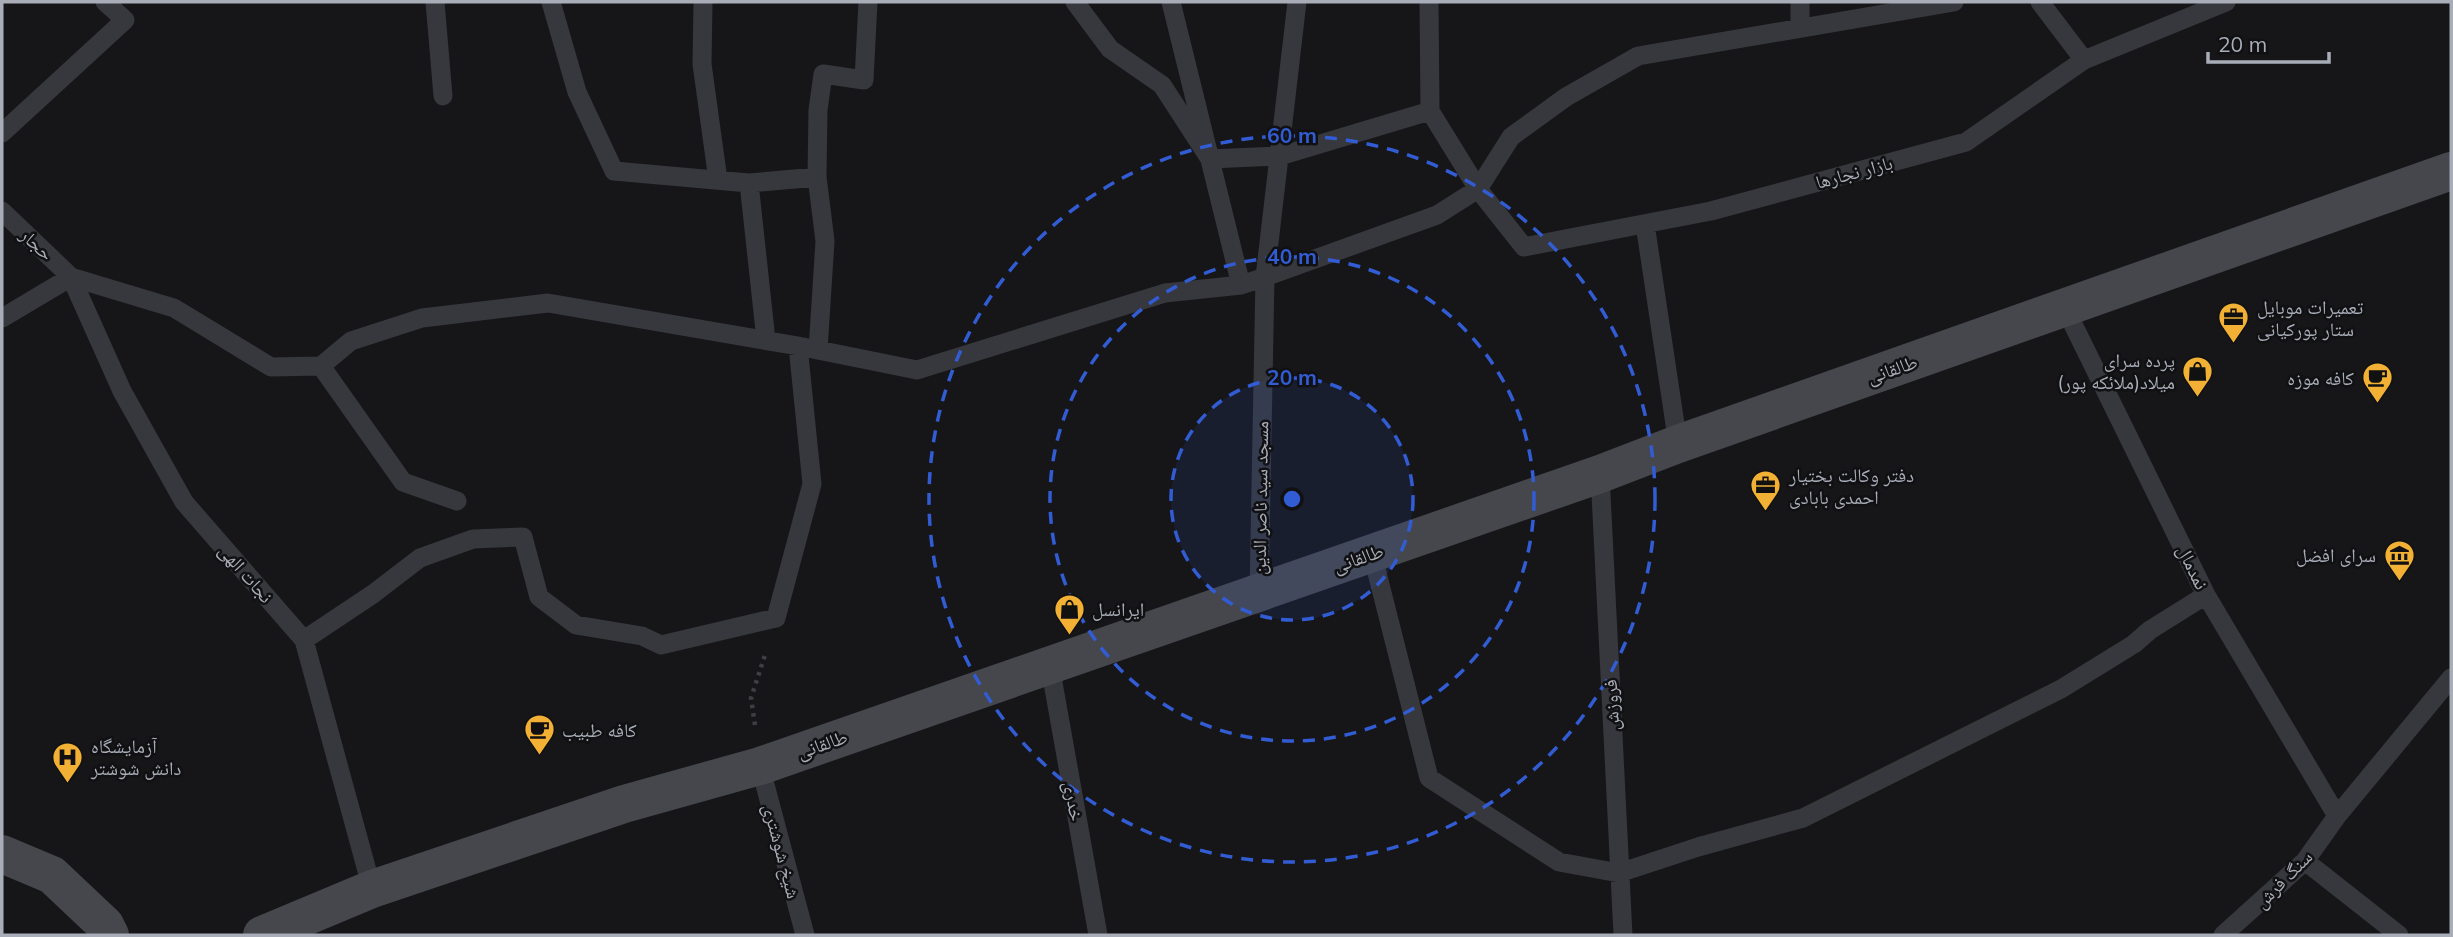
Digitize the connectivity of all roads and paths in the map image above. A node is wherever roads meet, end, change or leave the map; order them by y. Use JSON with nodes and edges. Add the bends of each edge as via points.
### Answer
{"nodes":[{"id":1,"x":105,"y":2,"type":"edge"},
{"id":2,"x":435,"y":2,"type":"edge"},
{"id":3,"x":551,"y":2,"type":"edge"},
{"id":4,"x":703,"y":2,"type":"edge"},
{"id":5,"x":868,"y":2,"type":"edge"},
{"id":6,"x":1075,"y":2,"type":"edge"},
{"id":7,"x":1171,"y":2,"type":"edge"},
{"id":8,"x":1297,"y":2,"type":"edge"},
{"id":9,"x":1429,"y":2,"type":"edge"},
{"id":10,"x":1800,"y":2,"type":"edge"},
{"id":11,"x":1954,"y":2,"type":"edge"},
{"id":12,"x":2040,"y":2,"type":"edge"},
{"id":13,"x":2219,"y":3,"type":"edge"},
{"id":14,"x":1800,"y":28,"type":"junction"},
{"id":15,"x":2084,"y":60,"type":"junction"},
{"id":16,"x":443,"y":96,"type":"dead end"},
{"id":17,"x":1430,"y":111,"type":"junction"},
{"id":18,"x":2,"y":133,"type":"edge"},
{"id":19,"x":1280,"y":156,"type":"junction"},
{"id":20,"x":1210,"y":159,"type":"junction"},
{"id":21,"x":2451,"y":171,"type":"edge"},
{"id":22,"x":817,"y":177,"type":"junction"},
{"id":23,"x":718,"y":180,"type":"junction"},
{"id":24,"x":749,"y":183,"type":"junction"},
{"id":25,"x":1478,"y":189,"type":"junction"},
{"id":26,"x":2,"y":211,"type":"edge"},
{"id":27,"x":1645,"y":224,"type":"junction"},
{"id":28,"x":71,"y":276,"type":"junction"},
{"id":29,"x":1265,"y":277,"type":"junction"},
{"id":30,"x":1241,"y":285,"type":"junction"},
{"id":31,"x":2065,"y":308,"type":"junction"},
{"id":32,"x":2,"y":318,"type":"edge"},
{"id":33,"x":766,"y":340,"type":"junction"},
{"id":34,"x":798,"y":346,"type":"junction"},
{"id":35,"x":818,"y":350,"type":"junction"},
{"id":36,"x":321,"y":366,"type":"junction"},
{"id":37,"x":1678,"y":444,"type":"junction"},
{"id":38,"x":1600,"y":474,"type":"junction"},
{"id":39,"x":457,"y":501,"type":"dead end"},
{"id":40,"x":1373,"y":553,"type":"junction"},
{"id":41,"x":1259,"y":592,"type":"junction"},
{"id":42,"x":2206,"y":595,"type":"junction"},
{"id":43,"x":776,"y":618,"type":"junction"},
{"id":44,"x":304,"y":640,"type":"junction"},
{"id":45,"x":1050,"y":666,"type":"junction"},
{"id":46,"x":2451,"y":678,"type":"edge"},
{"id":47,"x":760,"y":766,"type":"junction"},
{"id":48,"x":2337,"y":816,"type":"junction"},
{"id":49,"x":2,"y":854,"type":"edge"},
{"id":50,"x":2305,"y":861,"type":"junction"},
{"id":51,"x":1619,"y":873,"type":"junction"},
{"id":52,"x":372,"y":889,"type":"junction"},
{"id":53,"x":110,"y":935,"type":"edge"},
{"id":54,"x":262,"y":935,"type":"edge"},
{"id":55,"x":805,"y":935,"type":"edge"},
{"id":56,"x":1098,"y":935,"type":"edge"},
{"id":57,"x":1623,"y":935,"type":"edge"},
{"id":58,"x":2223,"y":935,"type":"edge"},
{"id":59,"x":2399,"y":935,"type":"edge"}],
"edges":[{"from":1,"to":18,"type":"lane","via":[[125,20]]},
{"from":2,"to":16,"type":"lane"},
{"from":3,"to":23,"type":"lane","via":[[577,92],[614,171]]},
{"from":4,"to":23,"type":"lane","via":[[702,64]]},
{"from":5,"to":22,"type":"lane","via":[[864,80],[823,74]]},
{"from":6,"to":20,"type":"lane","via":[[1110,50],[1161,85]]},
{"from":7,"to":20,"type":"lane"},
{"from":8,"to":19,"type":"lane","name":"مسجد سید ناصر الدین"},
{"from":9,"to":17,"type":"lane"},
{"from":10,"to":14,"type":"lane"},
{"from":11,"to":14,"type":"lane"},
{"from":12,"to":15,"type":"lane"},
{"from":13,"to":15,"type":"lane","name":"بازار نجارها"},
{"from":14,"to":25,"type":"lane","via":[[1638,56],[1566,97],[1511,137]]},
{"from":15,"to":27,"type":"lane","name":"بازار نجارها","via":[[1966,142],[1712,211]]},
{"from":17,"to":19,"type":"lane"},
{"from":17,"to":25,"type":"lane"},
{"from":19,"to":20,"type":"lane"},
{"from":19,"to":29,"type":"lane","name":"مسجد سید ناصر الدین"},
{"from":20,"to":30,"type":"lane"},
{"from":21,"to":31,"type":"main road","name":"طالقانی"},
{"from":22,"to":24,"type":"lane"},
{"from":22,"to":35,"type":"lane","via":[[825,241]]},
{"from":23,"to":24,"type":"lane"},
{"from":24,"to":33,"type":"lane"},
{"from":25,"to":27,"type":"lane","name":"بازار نجارها","via":[[1524,247]]},
{"from":25,"to":29,"type":"lane","via":[[1437,215]]},
{"from":26,"to":28,"type":"lane","name":"حجار"},
{"from":27,"to":37,"type":"lane"},
{"from":28,"to":32,"type":"lane"},
{"from":28,"to":36,"type":"lane","via":[[174,308],[271,368]]},
{"from":28,"to":44,"type":"lane","name":"نجات الهی","via":[[122,391],[184,502]]},
{"from":29,"to":30,"type":"lane"},
{"from":29,"to":41,"type":"lane","name":"مسجد سید ناصر الدین"},
{"from":30,"to":35,"type":"lane","via":[[1165,293],[917,370]]},
{"from":31,"to":37,"type":"main road","name":"طالقانی"},
{"from":31,"to":42,"type":"lane","name":"نمدمال"},
{"from":33,"to":34,"type":"lane"},
{"from":33,"to":36,"type":"lane","via":[[548,303],[422,317],[351,341]]},
{"from":34,"to":35,"type":"lane"},
{"from":34,"to":43,"type":"lane","via":[[813,484]]},
{"from":36,"to":39,"type":"lane","via":[[403,482]]},
{"from":37,"to":38,"type":"main road","name":"طالقانی"},
{"from":38,"to":40,"type":"main road","name":"طالقانی"},
{"from":38,"to":51,"type":"lane","name":"فروزش"},
{"from":40,"to":41,"type":"main road","name":"طالقانی"},
{"from":40,"to":51,"type":"lane","via":[[1429,778],[1559,862]]},
{"from":41,"to":45,"type":"main road","name":"طالقانی"},
{"from":42,"to":48,"type":"lane","name":"نمدمال"},
{"from":42,"to":51,"type":"lane","via":[[2061,689],[1803,818]]},
{"from":43,"to":44,"type":"lane","via":[[661,645],[642,636],[576,625],[539,597],[523,537],[473,539],[420,558]]},
{"from":43,"to":47,"type":"path","via":[[751,698]]},
{"from":44,"to":52,"type":"lane","name":"نجات الهی"},
{"from":45,"to":47,"type":"main road","name":"طالقانی"},
{"from":45,"to":56,"type":"lane","name":"خدری"},
{"from":46,"to":48,"type":"lane","name":"سنگ فرش"},
{"from":47,"to":52,"type":"main road","name":"طالقانی","via":[[624,804]]},
{"from":47,"to":55,"type":"lane","name":"شیخ شوشتری"},
{"from":48,"to":50,"type":"lane","name":"سنگ فرش"},
{"from":49,"to":53,"type":"main road","via":[[52,875]]},
{"from":50,"to":58,"type":"lane","name":"سنگ فرش"},
{"from":50,"to":59,"type":"lane"},
{"from":51,"to":57,"type":"lane","name":"فروزش"},
{"from":52,"to":54,"type":"main road","name":"طالقانی"}]}
